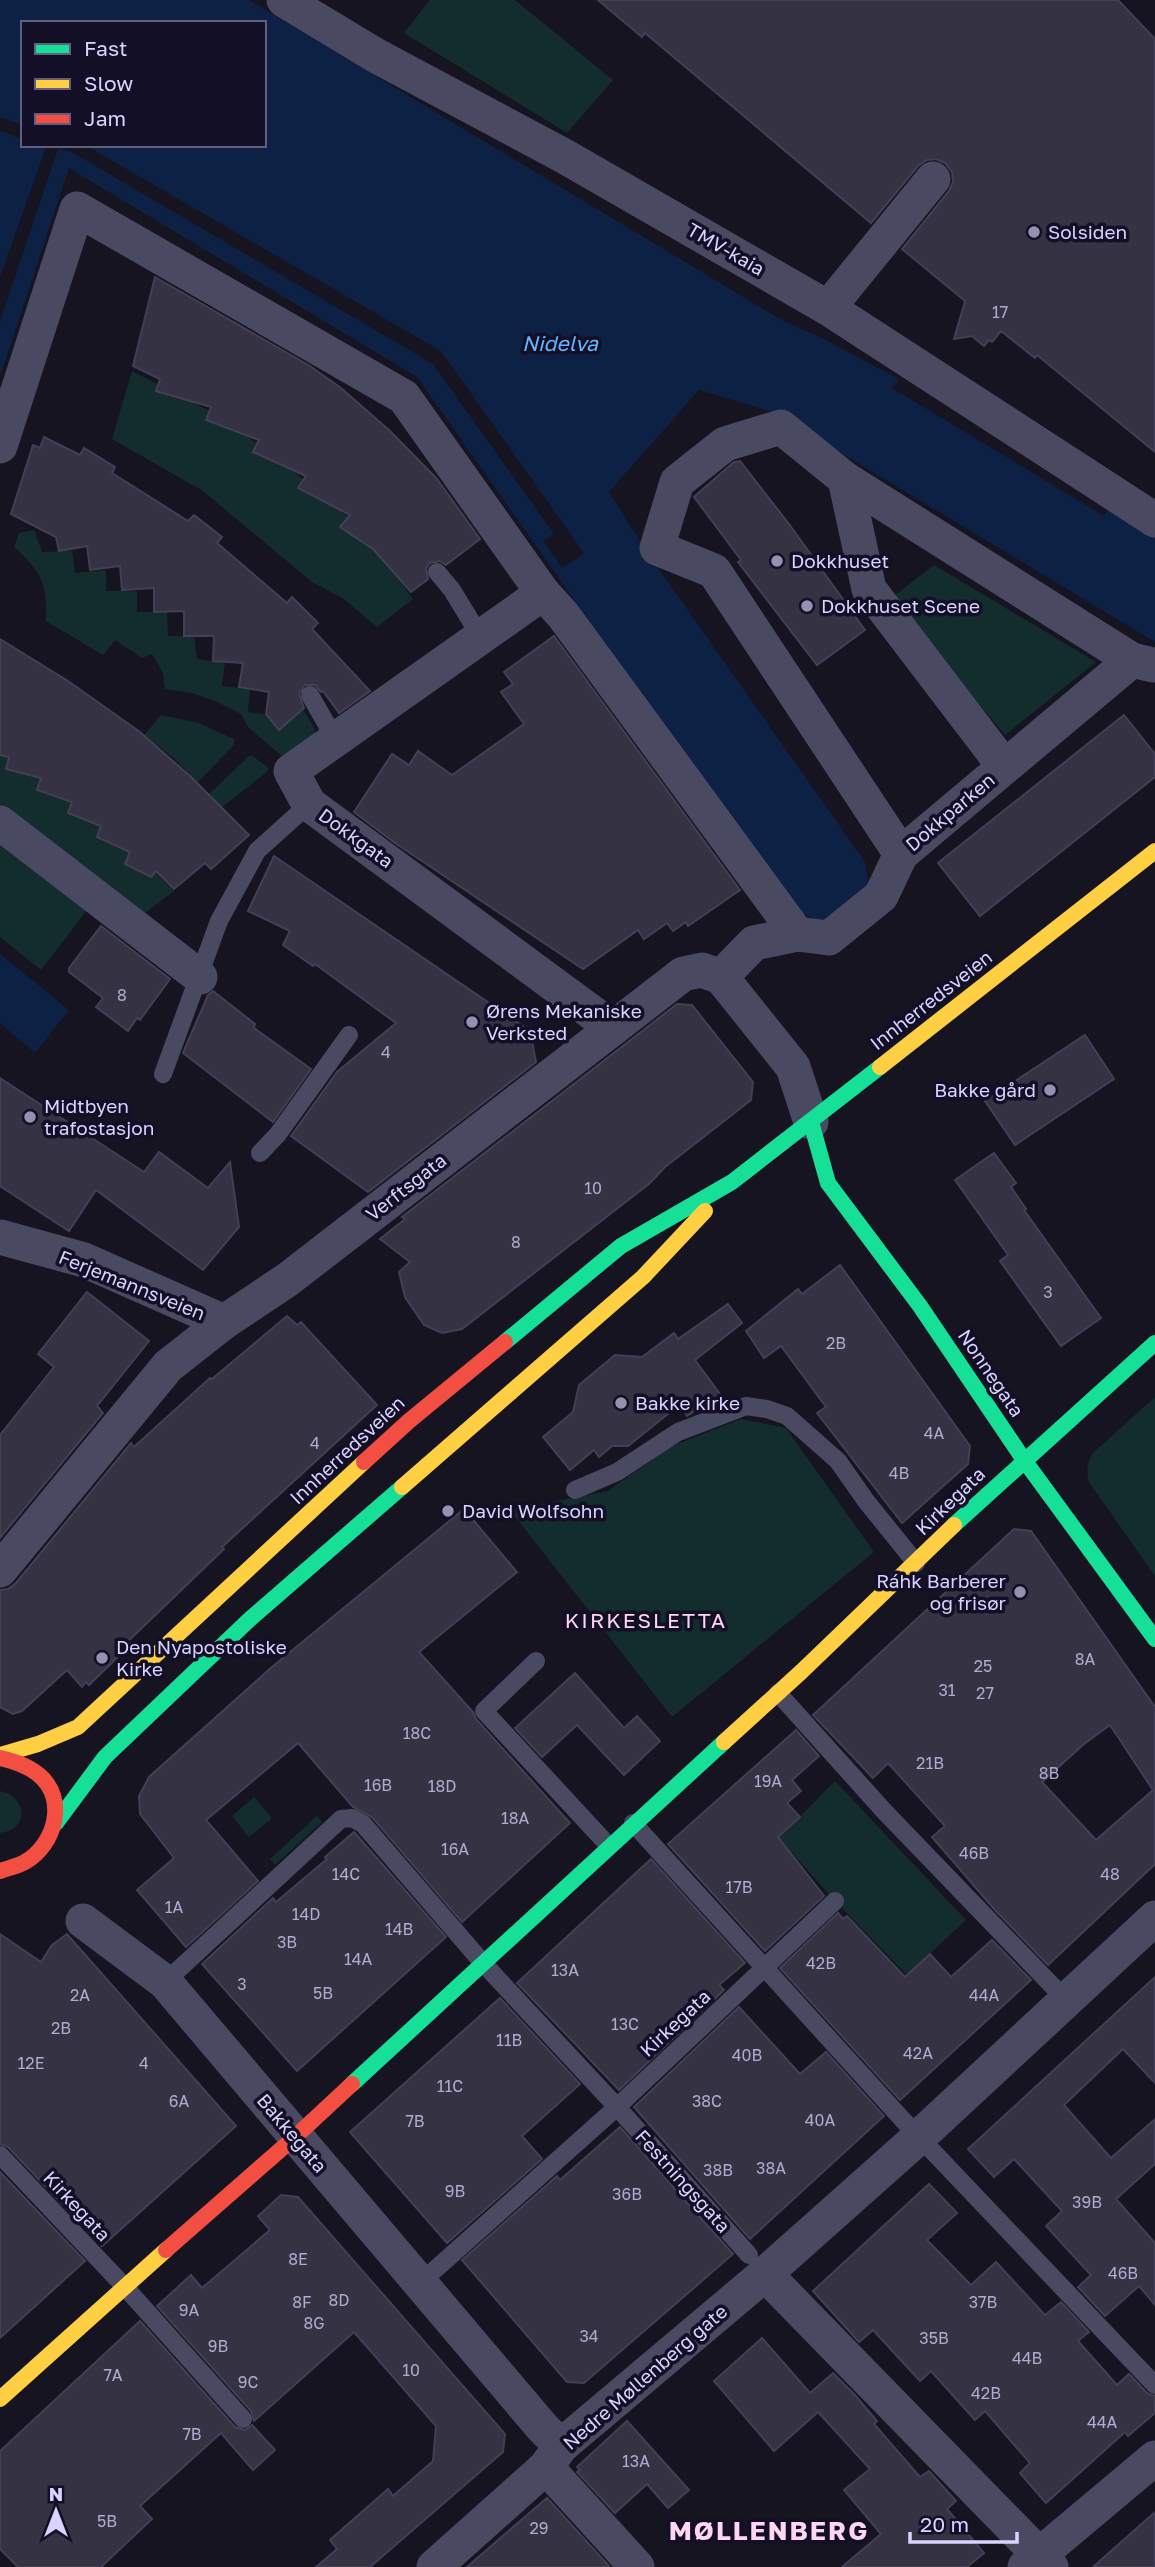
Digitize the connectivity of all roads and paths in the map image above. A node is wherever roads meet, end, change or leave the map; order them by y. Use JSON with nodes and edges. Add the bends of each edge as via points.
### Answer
{"nodes":[{"id":1,"x":284,"y":0,"type":"edge"},
{"id":2,"x":933,"y":179,"type":"dead end"},
{"id":3,"x":828,"y":307,"type":"junction"},
{"id":4,"x":0,"y":446,"type":"edge"},
{"id":5,"x":845,"y":480,"type":"junction"},
{"id":6,"x":1155,"y":520,"type":"edge"},
{"id":7,"x":437,"y":572,"type":"dead end"},
{"id":8,"x":543,"y":593,"type":"junction"},
{"id":9,"x":480,"y":636,"type":"junction"},
{"id":10,"x":1144,"y":663,"type":"edge"},
{"id":11,"x":310,"y":695,"type":"dead end"},
{"id":12,"x":335,"y":740,"type":"junction"},
{"id":13,"x":1004,"y":766,"type":"junction"},
{"id":14,"x":309,"y":804,"type":"junction"},
{"id":15,"x":0,"y":823,"type":"edge"},
{"id":16,"x":1155,"y":850,"type":"edge"},
{"id":17,"x":901,"y":854,"type":"junction"},
{"id":18,"x":797,"y":934,"type":"junction"},
{"id":19,"x":200,"y":977,"type":"junction"},
{"id":20,"x":721,"y":977,"type":"junction"},
{"id":21,"x":613,"y":1028,"type":"junction"},
{"id":22,"x":349,"y":1035,"type":"dead end"},
{"id":23,"x":163,"y":1074,"type":"dead end"},
{"id":24,"x":811,"y":1122,"type":"junction"},
{"id":25,"x":260,"y":1153,"type":"dead end"},
{"id":26,"x":732,"y":1182,"type":"junction"},
{"id":27,"x":0,"y":1237,"type":"edge"},
{"id":28,"x":224,"y":1322,"type":"junction"},
{"id":29,"x":1155,"y":1342,"type":"edge"},
{"id":30,"x":1024,"y":1460,"type":"junction"},
{"id":31,"x":575,"y":1490,"type":"dead end"},
{"id":32,"x":916,"y":1563,"type":"junction"},
{"id":33,"x":0,"y":1570,"type":"edge"},
{"id":34,"x":1155,"y":1639,"type":"edge"},
{"id":35,"x":536,"y":1661,"type":"dead end"},
{"id":36,"x":778,"y":1693,"type":"junction"},
{"id":37,"x":0,"y":1756,"type":"edge"},
{"id":38,"x":56,"y":1823,"type":"junction"},
{"id":39,"x":633,"y":1823,"type":"junction"},
{"id":40,"x":608,"y":1845,"type":"junction"},
{"id":41,"x":0,"y":1871,"type":"edge"},
{"id":42,"x":835,"y":1900,"type":"dead end"},
{"id":43,"x":1155,"y":1919,"type":"edge"},
{"id":44,"x":83,"y":1921,"type":"dead end"},
{"id":45,"x":482,"y":1962,"type":"junction"},
{"id":46,"x":764,"y":1968,"type":"junction"},
{"id":47,"x":164,"y":1982,"type":"junction"},
{"id":48,"x":1067,"y":2001,"type":"junction"},
{"id":49,"x":617,"y":2107,"type":"junction"},
{"id":50,"x":295,"y":2137,"type":"junction"},
{"id":51,"x":919,"y":2137,"type":"junction"},
{"id":52,"x":0,"y":2155,"type":"edge"},
{"id":53,"x":757,"y":2265,"type":"junction"},
{"id":54,"x":420,"y":2283,"type":"junction"},
{"id":55,"x":124,"y":2286,"type":"junction"},
{"id":56,"x":1155,"y":2385,"type":"edge"},
{"id":57,"x":0,"y":2399,"type":"edge"},
{"id":58,"x":243,"y":2419,"type":"dead end"},
{"id":59,"x":554,"y":2457,"type":"junction"},
{"id":60,"x":1155,"y":2458,"type":"edge"},
{"id":61,"x":1038,"y":2563,"type":"edge"},
{"id":62,"x":434,"y":2567,"type":"edge"},
{"id":63,"x":637,"y":2567,"type":"edge"}],
"edges":[{"from":1,"to":3,"type":"street","name":"TMV-kaia"},
{"from":2,"to":3,"type":"street"},
{"from":3,"to":6,"type":"street","name":"TMV-kaia"},
{"from":4,"to":8,"type":"street","via":[[77,209],[404,397]]},
{"from":5,"to":10,"type":"street"},
{"from":5,"to":13,"type":"street","via":[[869,589]]},
{"from":5,"to":17,"type":"street","via":[[781,427],[724,443],[677,482],[657,548],[714,571]]},
{"from":7,"to":9,"type":"lane"},
{"from":8,"to":9,"type":"street","name":"Dokkgata"},
{"from":8,"to":18,"type":"street"},
{"from":9,"to":12,"type":"street","name":"Dokkgata"},
{"from":10,"to":13,"type":"street","name":"Dokkparken"},
{"from":11,"to":12,"type":"lane"},
{"from":12,"to":14,"type":"street","name":"Dokkgata","via":[[291,771]]},
{"from":13,"to":17,"type":"street","name":"Dokkparken"},
{"from":14,"to":19,"type":"lane","via":[[257,852],[219,921]]},
{"from":14,"to":21,"type":"street","name":"Dokkgata"},
{"from":15,"to":19,"type":"street"},
{"from":16,"to":24,"type":"main road","name":"Innherredsveien"},
{"from":17,"to":18,"type":"street","name":"Dokkparken","via":[[881,896],[829,938]]},
{"from":18,"to":20,"type":"street","name":"Dokkparken","via":[[754,943]]},
{"from":19,"to":23,"type":"lane"},
{"from":20,"to":21,"type":"street","name":"Verftsgata","via":[[702,970],[683,974]]},
{"from":20,"to":24,"type":"street","via":[[793,1067]]},
{"from":21,"to":28,"type":"street","name":"Verftsgata","via":[[287,1280]]},
{"from":22,"to":25,"type":"lane"},
{"from":24,"to":26,"type":"main road","name":"Innherredsveien"},
{"from":24,"to":30,"type":"main road","name":"Nonnegata","via":[[828,1183],[920,1306]]},
{"from":26,"to":37,"type":"main road","name":"Innherredsveien","via":[[621,1246],[409,1421],[78,1727]]},
{"from":26,"to":38,"type":"main road","name":"Innherredsveien","via":[[643,1278],[250,1619],[105,1757]]},
{"from":27,"to":28,"type":"street","name":"Ferjemannsveien","via":[[83,1260]]},
{"from":28,"to":33,"type":"street","name":"Verftsgata","via":[[168,1366]]},
{"from":29,"to":30,"type":"main road","name":"Kirkegata"},
{"from":30,"to":32,"type":"main road","name":"Kirkegata"},
{"from":30,"to":34,"type":"main road","name":"Nonnegata"},
{"from":31,"to":32,"type":"lane","via":[[617,1472],[678,1432],[746,1406],[767,1409],[787,1416],[838,1461]]},
{"from":32,"to":36,"type":"main road","name":"Kirkegata"},
{"from":35,"to":40,"type":"lane","via":[[484,1711]]},
{"from":36,"to":39,"type":"main road","name":"Kirkegata"},
{"from":36,"to":48,"type":"lane","via":[[909,1838]]},
{"from":37,"to":38,"type":"main road","via":[[24,1763],[40,1775],[56,1804]]},
{"from":38,"to":41,"type":"main road","name":"Innherredsveien","via":[[42,1852],[18,1868]]},
{"from":39,"to":40,"type":"main road","name":"Kirkegata"},
{"from":39,"to":46,"type":"lane"},
{"from":40,"to":45,"type":"main road","name":"Kirkegata"},
{"from":42,"to":46,"type":"lane","name":"Kirkegata"},
{"from":43,"to":48,"type":"street","name":"Nedre Møllenberg gate"},
{"from":44,"to":47,"type":"street","name":"Bakkegata"},
{"from":45,"to":47,"type":"lane","via":[[363,1824],[352,1818],[341,1819]]},
{"from":45,"to":49,"type":"lane"},
{"from":45,"to":50,"type":"main road","name":"Kirkegata"},
{"from":46,"to":49,"type":"lane","name":"Kirkegata"},
{"from":46,"to":51,"type":"lane"},
{"from":47,"to":50,"type":"street","name":"Bakkegata"},
{"from":48,"to":51,"type":"street","name":"Nedre Møllenberg gate"},
{"from":49,"to":53,"type":"lane","name":"Festningsgata"},
{"from":49,"to":54,"type":"lane"},
{"from":50,"to":54,"type":"street","name":"Bakkegata"},
{"from":50,"to":55,"type":"main road","name":"Kirkegata"},
{"from":51,"to":53,"type":"street","name":"Nedre Møllenberg gate"},
{"from":51,"to":56,"type":"lane"},
{"from":52,"to":55,"type":"lane","name":"Kirkegata"},
{"from":53,"to":59,"type":"street","name":"Nedre Møllenberg gate"},
{"from":53,"to":61,"type":"street"},
{"from":54,"to":59,"type":"street","name":"Bakkegata","via":[[542,2427]]},
{"from":55,"to":57,"type":"main road","name":"Kirkegata"},
{"from":55,"to":58,"type":"lane"},
{"from":59,"to":62,"type":"street","name":"Nedre Møllenberg gate"},
{"from":59,"to":63,"type":"street","name":"Bakkegata"},
{"from":60,"to":61,"type":"street"}]}
